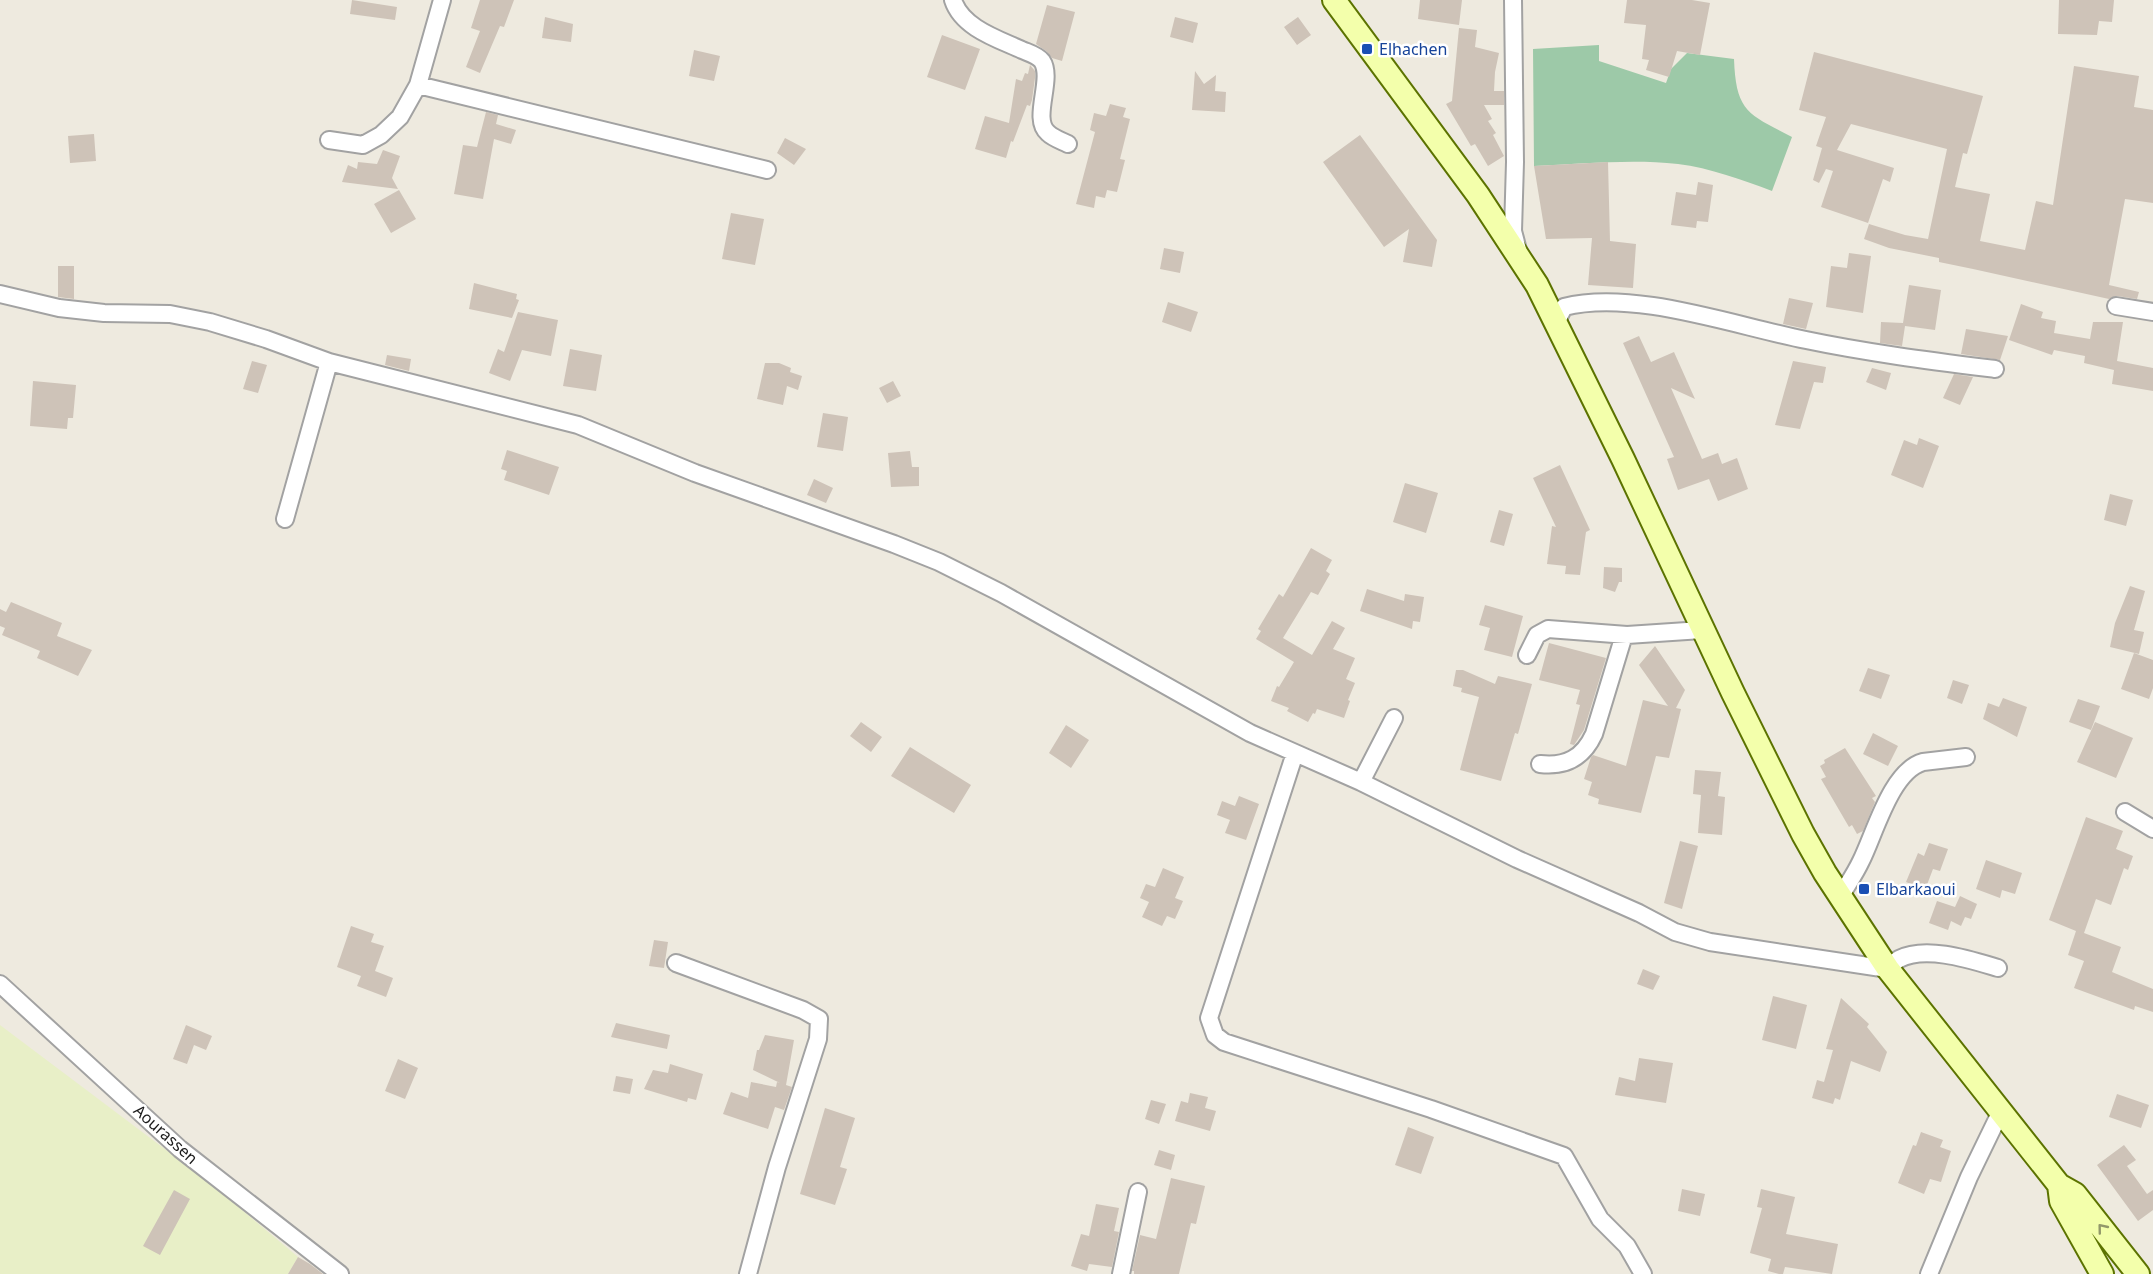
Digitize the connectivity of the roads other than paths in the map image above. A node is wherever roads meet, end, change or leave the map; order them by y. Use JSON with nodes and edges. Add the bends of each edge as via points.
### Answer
{"nodes":[{"id":1,"x":442,"y":0,"type":"edge"},
{"id":2,"x":953,"y":0,"type":"edge"},
{"id":3,"x":1334,"y":0,"type":"edge"},
{"id":4,"x":1514,"y":0,"type":"edge"},
{"id":5,"x":418,"y":85,"type":"junction"},
{"id":6,"x":329,"y":140,"type":"dead end"},
{"id":7,"x":1068,"y":144,"type":"dead end"},
{"id":8,"x":768,"y":170,"type":"dead end"},
{"id":9,"x":1520,"y":259,"type":"junction"},
{"id":10,"x":0,"y":294,"type":"edge"},
{"id":11,"x":2116,"y":306,"type":"dead end"},
{"id":12,"x":2153,"y":312,"type":"edge"},
{"id":13,"x":1556,"y":323,"type":"junction"},
{"id":14,"x":328,"y":362,"type":"junction"},
{"id":15,"x":1995,"y":369,"type":"dead end"},
{"id":16,"x":285,"y":519,"type":"dead end"},
{"id":17,"x":1702,"y":630,"type":"junction"},
{"id":18,"x":1624,"y":635,"type":"junction"},
{"id":19,"x":1527,"y":655,"type":"dead end"},
{"id":20,"x":1394,"y":718,"type":"dead end"},
{"id":21,"x":1295,"y":753,"type":"junction"},
{"id":22,"x":1966,"y":757,"type":"dead end"},
{"id":23,"x":1540,"y":764,"type":"dead end"},
{"id":24,"x":1361,"y":782,"type":"junction"},
{"id":25,"x":2125,"y":812,"type":"dead end"},
{"id":26,"x":2153,"y":829,"type":"edge"},
{"id":27,"x":1840,"y":897,"type":"junction"},
{"id":28,"x":676,"y":963,"type":"dead end"},
{"id":29,"x":1998,"y":968,"type":"dead end"},
{"id":30,"x":1888,"y":969,"type":"junction"},
{"id":31,"x":0,"y":984,"type":"edge"},
{"id":32,"x":2001,"y":1111,"type":"junction"},
{"id":33,"x":2059,"y":1185,"type":"junction"},
{"id":34,"x":1138,"y":1192,"type":"dead end"},
{"id":35,"x":340,"y":1274,"type":"edge"},
{"id":36,"x":748,"y":1274,"type":"edge"},
{"id":37,"x":1121,"y":1274,"type":"edge"},
{"id":38,"x":1643,"y":1274,"type":"edge"},
{"id":39,"x":1929,"y":1274,"type":"edge"},
{"id":40,"x":2102,"y":1274,"type":"edge"},
{"id":41,"x":2138,"y":1274,"type":"edge"}],
"edges":[{"from":1,"to":5,"type":"street"},
{"from":2,"to":7,"type":"street","via":[[970,23],[1042,62],[1044,127]]},
{"from":3,"to":9,"type":"main road","via":[[1478,195]]},
{"from":4,"to":9,"type":"street","via":[[1513,231]]},
{"from":5,"to":6,"type":"street","via":[[400,117],[381,135],[363,145]]},
{"from":5,"to":8,"type":"street"},
{"from":9,"to":13,"type":"main road"},
{"from":10,"to":14,"type":"street","via":[[59,308],[170,314],[243,332]]},
{"from":11,"to":12,"type":"street"},
{"from":13,"to":15,"type":"street","via":[[1564,307],[1574,304],[1636,303],[1805,340]]},
{"from":13,"to":17,"type":"main road"},
{"from":14,"to":16,"type":"street"},
{"from":14,"to":21,"type":"street","via":[[578,425],[695,473],[921,555],[1000,593],[1250,733]]},
{"from":17,"to":18,"type":"street"},
{"from":17,"to":27,"type":"main road","via":[[1803,834]]},
{"from":18,"to":19,"type":"street","via":[[1548,629],[1537,635]]},
{"from":18,"to":23,"type":"street","via":[[1588,747],[1564,764]]},
{"from":20,"to":24,"type":"street"},
{"from":21,"to":24,"type":"street"},
{"from":21,"to":38,"type":"street","via":[[1209,1018],[1215,1035],[1224,1042],[1564,1156],[1600,1219],[1627,1246]]},
{"from":22,"to":27,"type":"street","via":[[1923,762],[1904,774],[1891,792],[1860,864]]},
{"from":24,"to":30,"type":"street","via":[[1675,932],[1710,942]]},
{"from":25,"to":26,"type":"street"},
{"from":27,"to":30,"type":"main road"},
{"from":28,"to":36,"type":"street","via":[[819,1019],[818,1039]]},
{"from":29,"to":30,"type":"street","via":[[1969,959],[1929,954],[1898,959]]},
{"from":30,"to":32,"type":"main road"},
{"from":31,"to":35,"type":"street","name":"Aourassen","via":[[180,1149]]},
{"from":32,"to":33,"type":"main road"},
{"from":32,"to":39,"type":"street"},
{"from":33,"to":40,"type":"main road","via":[[2061,1201]]},
{"from":41,"to":33,"type":"main road","one_way":true,"via":[[2075,1194]]},
{"from":34,"to":37,"type":"street"}]}
